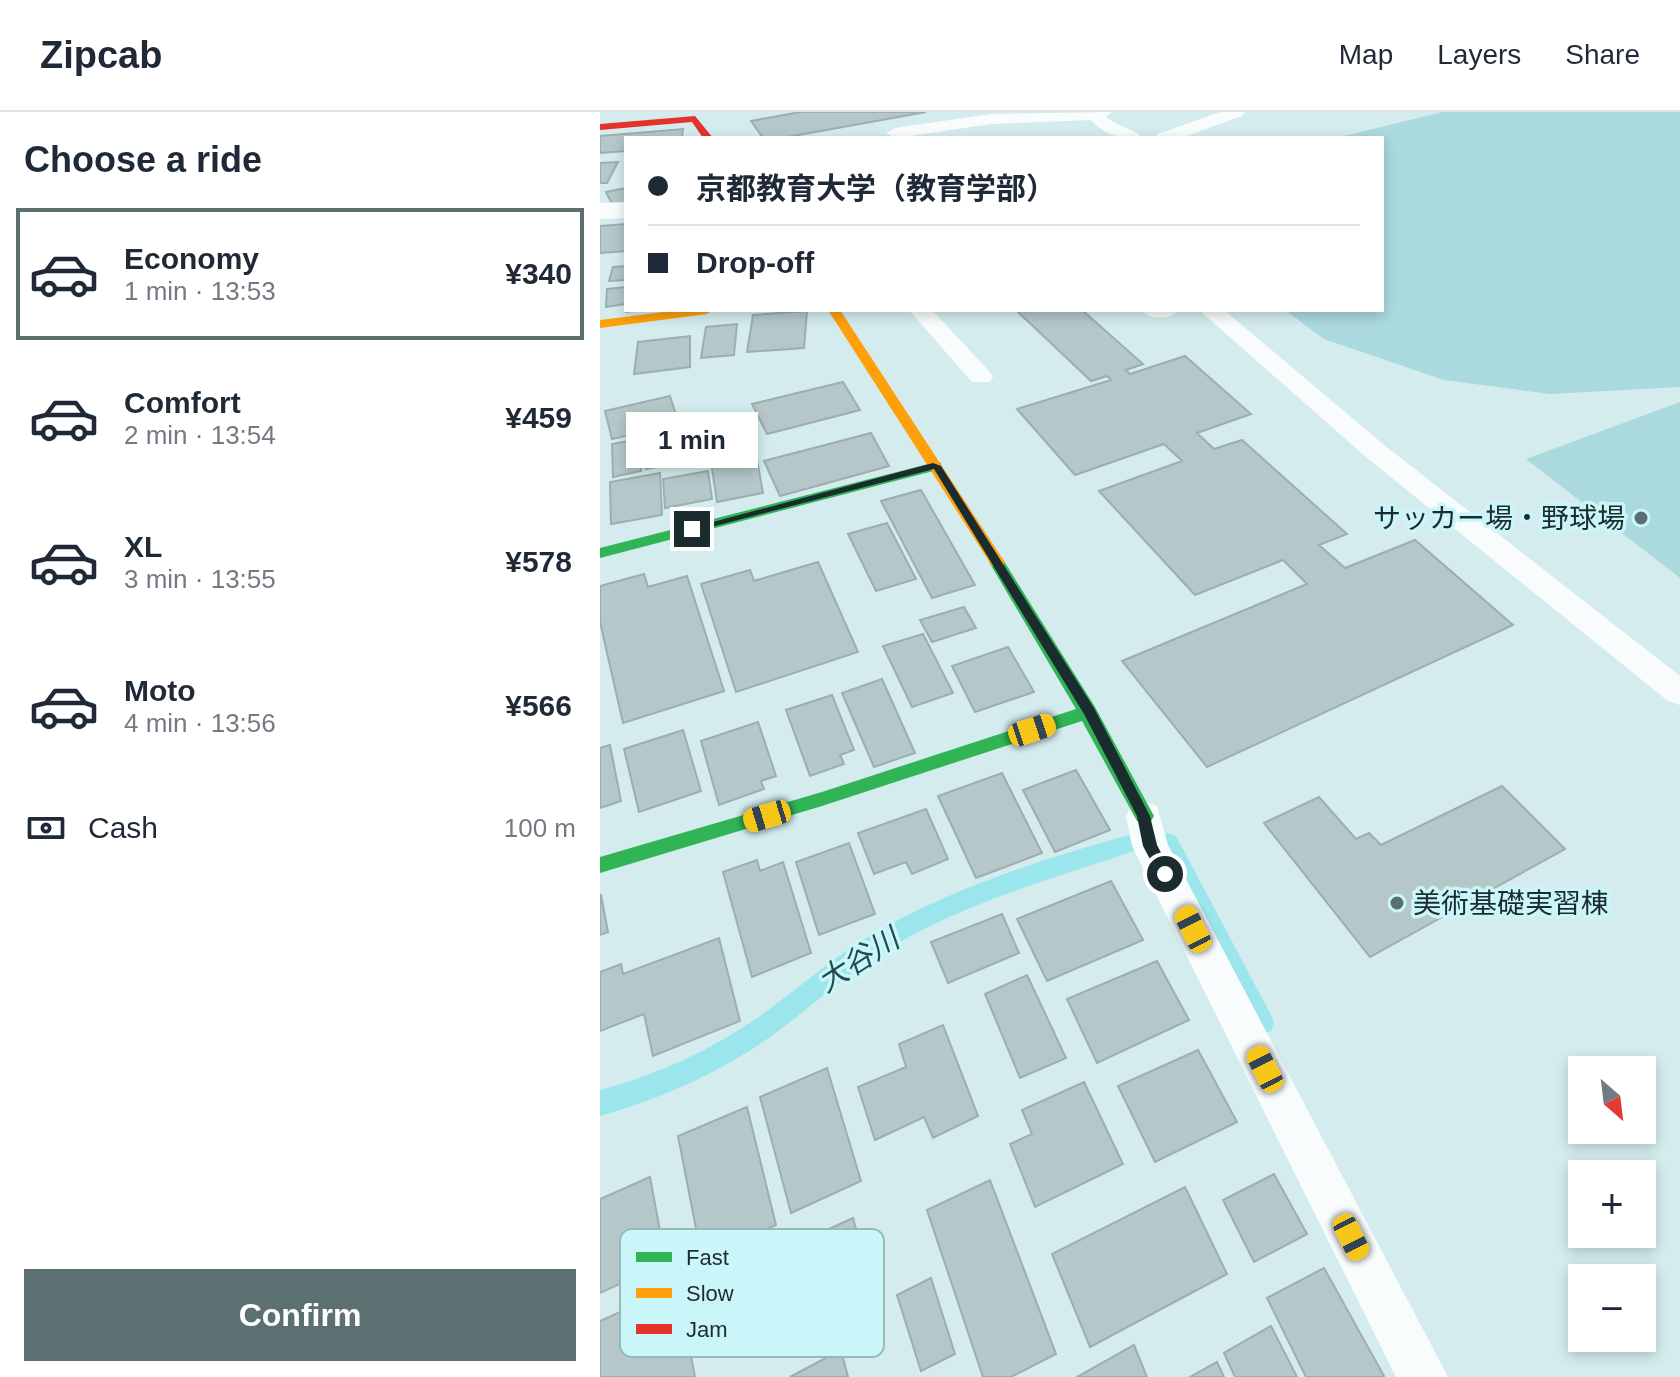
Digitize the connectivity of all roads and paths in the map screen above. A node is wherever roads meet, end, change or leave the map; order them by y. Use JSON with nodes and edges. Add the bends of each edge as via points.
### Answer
{"nodes":[{"id":1,"x":1233,"y":112,"type":"edge"},
{"id":2,"x":1099,"y":114,"type":"edge"},
{"id":3,"x":987,"y":116,"type":"edge"},
{"id":4,"x":600,"y":127,"type":"edge"},
{"id":5,"x":895,"y":133,"type":"dead end"},
{"id":6,"x":707,"y":136,"type":"edge"},
{"id":7,"x":1128,"y":136,"type":"edge"},
{"id":8,"x":1169,"y":136,"type":"edge"},
{"id":9,"x":624,"y":210,"type":"edge"},
{"id":10,"x":600,"y":211,"type":"edge"},
{"id":11,"x":692,"y":312,"type":"edge"},
{"id":12,"x":835,"y":312,"type":"edge"},
{"id":13,"x":922,"y":312,"type":"edge"},
{"id":14,"x":1212,"y":312,"type":"edge"},
{"id":15,"x":600,"y":324,"type":"edge"},
{"id":16,"x":981,"y":377,"type":"dead end"},
{"id":17,"x":936,"y":466,"type":"junction"},
{"id":18,"x":600,"y":553,"type":"edge"},
{"id":19,"x":1680,"y":693,"type":"edge"},
{"id":20,"x":1089,"y":712,"type":"junction"},
{"id":21,"x":1144,"y":816,"type":"joint"},
{"id":22,"x":600,"y":865,"type":"edge"},
{"id":23,"x":1423,"y":1377,"type":"edge"}],
"edges":[{"from":1,"to":8,"type":"lane"},
{"from":2,"to":3,"type":"lane"},
{"from":2,"to":7,"type":"lane","via":[[1110,130]]},
{"from":3,"to":5,"type":"lane"},
{"from":4,"to":6,"type":"street","via":[[695,119]]},
{"from":9,"to":10,"type":"street"},
{"from":11,"to":15,"type":"street"},
{"from":12,"to":17,"type":"street"},
{"from":13,"to":16,"type":"lane"},
{"from":14,"to":19,"type":"lane","via":[[1375,451]]},
{"from":17,"to":18,"type":"street"},
{"from":17,"to":20,"type":"street"},
{"from":20,"to":21,"type":"street"},
{"from":20,"to":22,"type":"street"},
{"from":21,"to":23,"type":"lane","via":[[1150,846]]}]}
